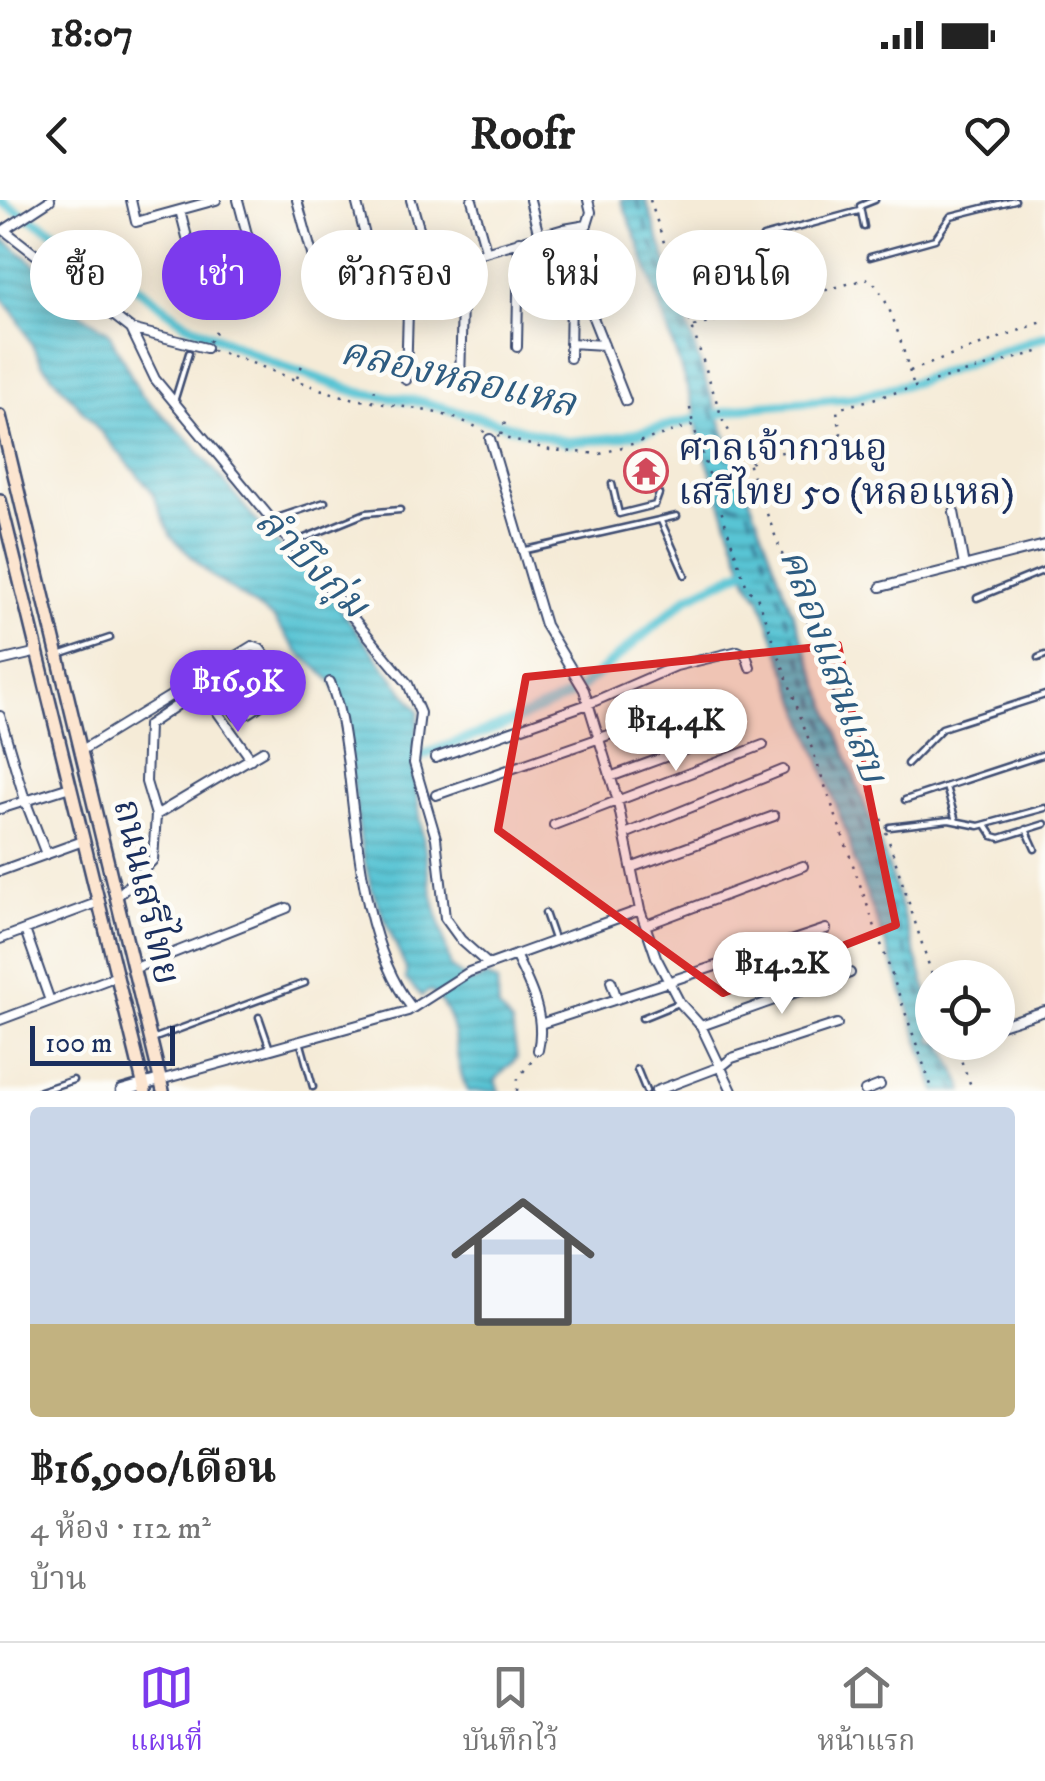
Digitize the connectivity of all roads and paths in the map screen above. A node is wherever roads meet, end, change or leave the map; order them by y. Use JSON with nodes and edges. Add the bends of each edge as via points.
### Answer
{"nodes":[{"id":1,"x":50,"y":200,"type":"edge"},
{"id":2,"x":131,"y":200,"type":"edge"},
{"id":3,"x":216,"y":200,"type":"edge"},
{"id":4,"x":238,"y":200,"type":"edge"},
{"id":5,"x":297,"y":200,"type":"edge"},
{"id":6,"x":356,"y":200,"type":"edge"},
{"id":7,"x":411,"y":200,"type":"edge"},
{"id":8,"x":472,"y":200,"type":"edge"},
{"id":9,"x":530,"y":200,"type":"edge"},
{"id":10,"x":588,"y":200,"type":"edge"},
{"id":11,"x":650,"y":200,"type":"edge"},
{"id":12,"x":875,"y":200,"type":"edge"},
{"id":13,"x":1015,"y":200,"type":"edge"},
{"id":14,"x":180,"y":210,"type":"junction"},
{"id":15,"x":860,"y":211,"type":"junction"},
{"id":16,"x":864,"y":227,"type":"dead end"},
{"id":17,"x":4,"y":230,"type":"edge"},
{"id":18,"x":185,"y":230,"type":"edge"},
{"id":19,"x":246,"y":230,"type":"edge"},
{"id":20,"x":305,"y":230,"type":"edge"},
{"id":21,"x":364,"y":230,"type":"edge"},
{"id":22,"x":420,"y":230,"type":"edge"},
{"id":23,"x":480,"y":230,"type":"edge"},
{"id":24,"x":538,"y":230,"type":"edge"},
{"id":25,"x":564,"y":230,"type":"edge"},
{"id":26,"x":789,"y":230,"type":"edge"},
{"id":27,"x":870,"y":256,"type":"dead end"},
{"id":28,"x":407,"y":320,"type":"edge"},
{"id":29,"x":461,"y":320,"type":"edge"},
{"id":30,"x":518,"y":320,"type":"edge"},
{"id":31,"x":570,"y":320,"type":"edge"},
{"id":32,"x":594,"y":320,"type":"edge"},
{"id":33,"x":1045,"y":321,"type":"edge"},
{"id":34,"x":692,"y":328,"type":"junction"},
{"id":35,"x":131,"y":329,"type":"junction"},
{"id":36,"x":216,"y":332,"type":"dead end"},
{"id":37,"x":570,"y":342,"type":"junction"},
{"id":38,"x":604,"y":345,"type":"junction"},
{"id":39,"x":517,"y":347,"type":"dead end"},
{"id":40,"x":206,"y":348,"type":"junction"},
{"id":41,"x":1045,"y":350,"type":"edge"},
{"id":42,"x":189,"y":354,"type":"dead end"},
{"id":43,"x":570,"y":358,"type":"dead end"},
{"id":44,"x":302,"y":365,"type":"dead end"},
{"id":45,"x":909,"y":372,"type":"junction"},
{"id":46,"x":297,"y":378,"type":"junction"},
{"id":47,"x":406,"y":380,"type":"dead end"},
{"id":48,"x":460,"y":384,"type":"dead end"},
{"id":49,"x":914,"y":388,"type":"junction"},
{"id":50,"x":376,"y":389,"type":"dead end"},
{"id":51,"x":626,"y":401,"type":"dead end"},
{"id":52,"x":174,"y":402,"type":"junction"},
{"id":53,"x":373,"y":403,"type":"junction"},
{"id":54,"x":690,"y":408,"type":"dead end"},
{"id":55,"x":0,"y":416,"type":"edge"},
{"id":56,"x":506,"y":422,"type":"dead end"},
{"id":57,"x":694,"y":424,"type":"junction"},
{"id":58,"x":495,"y":438,"type":"junction"},
{"id":59,"x":4,"y":448,"type":"edge"},
{"id":60,"x":748,"y":463,"type":"junction"},
{"id":61,"x":709,"y":478,"type":"junction"},
{"id":62,"x":612,"y":484,"type":"dead end"},
{"id":63,"x":659,"y":494,"type":"dead end"},
{"id":64,"x":0,"y":500,"type":"edge"},
{"id":65,"x":325,"y":502,"type":"dead end"},
{"id":66,"x":400,"y":510,"type":"dead end"},
{"id":67,"x":954,"y":512,"type":"dead end"},
{"id":68,"x":677,"y":516,"type":"dead end"},
{"id":69,"x":274,"y":519,"type":"junction"},
{"id":70,"x":619,"y":521,"type":"junction"},
{"id":71,"x":661,"y":521,"type":"junction"},
{"id":72,"x":290,"y":544,"type":"junction"},
{"id":73,"x":1045,"y":545,"type":"edge"},
{"id":74,"x":522,"y":551,"type":"junction"},
{"id":75,"x":964,"y":566,"type":"junction"},
{"id":76,"x":1045,"y":570,"type":"edge"},
{"id":77,"x":686,"y":575,"type":"dead end"},
{"id":78,"x":880,"y":588,"type":"dead end"},
{"id":79,"x":977,"y":598,"type":"dead end"},
{"id":80,"x":110,"y":638,"type":"dead end"},
{"id":81,"x":38,"y":652,"type":"junction"},
{"id":82,"x":59,"y":655,"type":"junction"},
{"id":83,"x":1045,"y":655,"type":"edge"},
{"id":84,"x":1038,"y":658,"type":"dead end"},
{"id":85,"x":0,"y":661,"type":"edge"},
{"id":86,"x":750,"y":666,"type":"dead end"},
{"id":87,"x":208,"y":673,"type":"junction"},
{"id":88,"x":330,"y":682,"type":"dead end"},
{"id":89,"x":1045,"y":695,"type":"edge"},
{"id":90,"x":588,"y":704,"type":"junction"},
{"id":91,"x":695,"y":705,"type":"dead end"},
{"id":92,"x":0,"y":716,"type":"edge"},
{"id":93,"x":728,"y":734,"type":"dead end"},
{"id":94,"x":598,"y":738,"type":"junction"},
{"id":95,"x":763,"y":745,"type":"dead end"},
{"id":96,"x":82,"y":750,"type":"junction"},
{"id":97,"x":263,"y":751,"type":"dead end"},
{"id":98,"x":1045,"y":754,"type":"edge"},
{"id":99,"x":434,"y":758,"type":"dead end"},
{"id":100,"x":250,"y":760,"type":"junction"},
{"id":101,"x":907,"y":764,"type":"dead end"},
{"id":102,"x":783,"y":770,"type":"dead end"},
{"id":103,"x":610,"y":777,"type":"junction"},
{"id":104,"x":70,"y":787,"type":"junction"},
{"id":105,"x":946,"y":787,"type":"junction"},
{"id":106,"x":436,"y":795,"type":"dead end"},
{"id":107,"x":617,"y":798,"type":"junction"},
{"id":108,"x":26,"y":800,"type":"junction"},
{"id":109,"x":906,"y":800,"type":"dead end"},
{"id":110,"x":1045,"y":808,"type":"edge"},
{"id":111,"x":0,"y":810,"type":"edge"},
{"id":112,"x":156,"y":815,"type":"junction"},
{"id":113,"x":774,"y":816,"type":"dead end"},
{"id":114,"x":956,"y":821,"type":"junction"},
{"id":115,"x":1045,"y":824,"type":"edge"},
{"id":116,"x":554,"y":825,"type":"dead end"},
{"id":117,"x":986,"y":825,"type":"junction"},
{"id":118,"x":890,"y":827,"type":"dead end"},
{"id":119,"x":1026,"y":829,"type":"junction"},
{"id":120,"x":625,"y":834,"type":"junction"},
{"id":121,"x":83,"y":841,"type":"junction"},
{"id":122,"x":1035,"y":850,"type":"dead end"},
{"id":123,"x":46,"y":854,"type":"junction"},
{"id":124,"x":804,"y":866,"type":"dead end"},
{"id":125,"x":633,"y":867,"type":"junction"},
{"id":126,"x":0,"y":871,"type":"edge"},
{"id":127,"x":116,"y":898,"type":"junction"},
{"id":128,"x":98,"y":902,"type":"junction"},
{"id":129,"x":286,"y":908,"type":"dead end"},
{"id":130,"x":640,"y":910,"type":"junction"},
{"id":131,"x":544,"y":913,"type":"dead end"},
{"id":132,"x":646,"y":925,"type":"junction"},
{"id":133,"x":826,"y":929,"type":"dead end"},
{"id":134,"x":25,"y":930,"type":"junction"},
{"id":135,"x":0,"y":939,"type":"edge"},
{"id":136,"x":554,"y":939,"type":"junction"},
{"id":137,"x":515,"y":955,"type":"junction"},
{"id":138,"x":928,"y":960,"type":"edge"},
{"id":139,"x":488,"y":964,"type":"junction"},
{"id":140,"x":133,"y":969,"type":"junction"},
{"id":141,"x":850,"y":973,"type":"dead end"},
{"id":142,"x":117,"y":976,"type":"junction"},
{"id":143,"x":611,"y":980,"type":"dead end"},
{"id":144,"x":667,"y":981,"type":"junction"},
{"id":145,"x":305,"y":983,"type":"dead end"},
{"id":146,"x":617,"y":998,"type":"junction"},
{"id":147,"x":50,"y":1001,"type":"junction"},
{"id":148,"x":680,"y":1003,"type":"junction"},
{"id":149,"x":414,"y":1007,"type":"junction"},
{"id":150,"x":1045,"y":1011,"type":"edge"},
{"id":151,"x":259,"y":1016,"type":"dead end"},
{"id":152,"x":642,"y":1018,"type":"dead end"},
{"id":153,"x":0,"y":1020,"type":"edge"},
{"id":154,"x":1015,"y":1021,"type":"edge"},
{"id":155,"x":540,"y":1024,"type":"junction"},
{"id":156,"x":837,"y":1024,"type":"dead end"},
{"id":157,"x":701,"y":1026,"type":"junction"},
{"id":158,"x":150,"y":1040,"type":"junction"},
{"id":159,"x":300,"y":1040,"type":"junction"},
{"id":160,"x":270,"y":1049,"type":"junction"},
{"id":161,"x":538,"y":1050,"type":"joint"},
{"id":162,"x":961,"y":1060,"type":"edge"},
{"id":163,"x":722,"y":1066,"type":"junction"},
{"id":164,"x":637,"y":1069,"type":"dead end"},
{"id":165,"x":73,"y":1080,"type":"dead end"},
{"id":166,"x":162,"y":1085,"type":"edge"},
{"id":167,"x":880,"y":1085,"type":"dead end"},
{"id":168,"x":144,"y":1087,"type":"edge"},
{"id":169,"x":313,"y":1087,"type":"dead end"},
{"id":170,"x":40,"y":1091,"type":"edge"},
{"id":171,"x":122,"y":1091,"type":"edge"},
{"id":172,"x":516,"y":1091,"type":"edge"},
{"id":173,"x":646,"y":1091,"type":"edge"},
{"id":174,"x":656,"y":1091,"type":"edge"},
{"id":175,"x":732,"y":1091,"type":"edge"},
{"id":176,"x":865,"y":1091,"type":"edge"},
{"id":177,"x":933,"y":1091,"type":"edge"},
{"id":178,"x":973,"y":1091,"type":"edge"}],
"edges":[{"from":1,"to":17,"type":"street"},
{"from":2,"to":14,"type":"street","via":[[136,222]]},
{"from":3,"to":14,"type":"street"},
{"from":4,"to":19,"type":"street"},
{"from":5,"to":20,"type":"street"},
{"from":6,"to":21,"type":"street"},
{"from":7,"to":22,"type":"street"},
{"from":8,"to":23,"type":"street"},
{"from":9,"to":24,"type":"street"},
{"from":10,"to":25,"type":"street","via":[[587,225]]},
{"from":11,"to":34,"type":"path"},
{"from":12,"to":15,"type":"lane"},
{"from":13,"to":27,"type":"lane","via":[[952,216],[934,240]]},
{"from":14,"to":18,"type":"street"},
{"from":15,"to":16,"type":"lane"},
{"from":15,"to":26,"type":"lane"},
{"from":17,"to":35,"type":"street"},
{"from":28,"to":47,"type":"street"},
{"from":29,"to":48,"type":"street"},
{"from":30,"to":39,"type":"street"},
{"from":31,"to":37,"type":"street"},
{"from":32,"to":38,"type":"street"},
{"from":33,"to":45,"type":"path"},
{"from":34,"to":45,"type":"path","via":[[869,278],[886,302]]},
{"from":34,"to":60,"type":"path","via":[[724,421]]},
{"from":35,"to":40,"type":"street"},
{"from":35,"to":52,"type":"street"},
{"from":36,"to":40,"type":"path"},
{"from":37,"to":38,"type":"street"},
{"from":37,"to":43,"type":"street"},
{"from":38,"to":51,"type":"street"},
{"from":40,"to":46,"type":"path"},
{"from":41,"to":49,"type":"path"},
{"from":42,"to":52,"type":"lane"},
{"from":44,"to":46,"type":"path"},
{"from":45,"to":49,"type":"path"},
{"from":46,"to":53,"type":"path"},
{"from":49,"to":60,"type":"path","via":[[841,408],[838,437]]},
{"from":50,"to":53,"type":"path"},
{"from":52,"to":69,"type":"street"},
{"from":53,"to":58,"type":"path","via":[[464,421]]},
{"from":54,"to":57,"type":"path"},
{"from":55,"to":59,"type":"main road","name":"ถนนเสรีไทย"},
{"from":56,"to":58,"type":"path"},
{"from":57,"to":58,"type":"path","via":[[600,454]]},
{"from":57,"to":61,"type":"path"},
{"from":58,"to":74,"type":"street"},
{"from":59,"to":82,"type":"main road","name":"ถนนเสรีไทย"},
{"from":60,"to":61,"type":"path"},
{"from":60,"to":138,"type":"path","via":[[895,853]]},
{"from":61,"to":177,"type":"path","via":[[748,590],[766,616]]},
{"from":62,"to":70,"type":"lane"},
{"from":63,"to":70,"type":"lane","via":[[655,506]]},
{"from":64,"to":81,"type":"main road","name":"ถนนเสรีไทย"},
{"from":65,"to":69,"type":"lane"},
{"from":66,"to":72,"type":"lane","via":[[366,514]]},
{"from":67,"to":75,"type":"street"},
{"from":68,"to":71,"type":"lane"},
{"from":69,"to":72,"type":"street"},
{"from":70,"to":71,"type":"lane"},
{"from":70,"to":74,"type":"lane"},
{"from":71,"to":77,"type":"lane"},
{"from":72,"to":139,"type":"street","via":[[408,684],[420,715],[415,758],[436,838],[445,918]]},
{"from":73,"to":75,"type":"street"},
{"from":74,"to":90,"type":"street","via":[[545,625]]},
{"from":75,"to":78,"type":"street"},
{"from":76,"to":79,"type":"lane"},
{"from":80,"to":82,"type":"lane"},
{"from":81,"to":85,"type":"street"},
{"from":81,"to":104,"type":"main road","name":"ถนนเสรีไทย"},
{"from":82,"to":96,"type":"main road","name":"ถนนเสรีไทย"},
{"from":83,"to":84,"type":"lane"},
{"from":86,"to":90,"type":"street","via":[[738,651],[676,666]]},
{"from":87,"to":87,"type":"street","via":[[256,646],[291,689],[238,716]]},
{"from":87,"to":96,"type":"street"},
{"from":88,"to":149,"type":"street","via":[[342,716],[374,927],[388,968]]},
{"from":89,"to":101,"type":"lane","via":[[942,728]]},
{"from":90,"to":94,"type":"street"},
{"from":90,"to":99,"type":"street"},
{"from":91,"to":94,"type":"street"},
{"from":92,"to":108,"type":"street"},
{"from":93,"to":103,"type":"street"},
{"from":94,"to":103,"type":"street"},
{"from":94,"to":106,"type":"street"},
{"from":95,"to":107,"type":"street"},
{"from":96,"to":127,"type":"main road","name":"ถนนเสรีไทย"},
{"from":97,"to":100,"type":"street"},
{"from":98,"to":105,"type":"lane"},
{"from":100,"to":112,"type":"street"},
{"from":100,"to":112,"type":"street","via":[[198,692],[148,725],[146,782]]},
{"from":102,"to":120,"type":"street"},
{"from":103,"to":107,"type":"street"},
{"from":104,"to":108,"type":"street"},
{"from":104,"to":121,"type":"main road","name":"ถนนเสรีไทย"},
{"from":105,"to":109,"type":"lane"},
{"from":105,"to":114,"type":"lane"},
{"from":107,"to":116,"type":"street"},
{"from":107,"to":120,"type":"street"},
{"from":108,"to":111,"type":"street"},
{"from":108,"to":123,"type":"street"},
{"from":110,"to":117,"type":"lane"},
{"from":112,"to":127,"type":"street","via":[[152,860]]},
{"from":113,"to":125,"type":"street"},
{"from":114,"to":117,"type":"lane"},
{"from":114,"to":118,"type":"lane"},
{"from":115,"to":119,"type":"lane"},
{"from":117,"to":119,"type":"lane","via":[[997,838]]},
{"from":119,"to":122,"type":"lane"},
{"from":120,"to":125,"type":"street"},
{"from":121,"to":123,"type":"street"},
{"from":121,"to":128,"type":"main road","name":"ถนนเสรีไทย"},
{"from":123,"to":126,"type":"street"},
{"from":124,"to":132,"type":"street"},
{"from":125,"to":130,"type":"street"},
{"from":127,"to":140,"type":"main road","name":"ถนนเสรีไทย"},
{"from":128,"to":134,"type":"street"},
{"from":128,"to":142,"type":"main road","name":"ถนนเสรีไทย"},
{"from":129,"to":140,"type":"street"},
{"from":130,"to":132,"type":"street"},
{"from":130,"to":136,"type":"street"},
{"from":131,"to":136,"type":"lane"},
{"from":132,"to":144,"type":"street"},
{"from":133,"to":144,"type":"street"},
{"from":134,"to":135,"type":"street"},
{"from":134,"to":147,"type":"street"},
{"from":136,"to":137,"type":"street"},
{"from":137,"to":139,"type":"street"},
{"from":137,"to":155,"type":"street"},
{"from":139,"to":149,"type":"street"},
{"from":140,"to":158,"type":"main road","name":"ถนนเสรีไทย"},
{"from":141,"to":157,"type":"street"},
{"from":142,"to":147,"type":"street"},
{"from":142,"to":168,"type":"main road","name":"ถนนเสรีไทย"},
{"from":143,"to":146,"type":"street"},
{"from":144,"to":146,"type":"street"},
{"from":144,"to":148,"type":"street"},
{"from":145,"to":158,"type":"lane"},
{"from":146,"to":155,"type":"street"},
{"from":147,"to":153,"type":"street"},
{"from":148,"to":152,"type":"lane"},
{"from":148,"to":157,"type":"street"},
{"from":149,"to":159,"type":"street"},
{"from":150,"to":154,"type":"street"},
{"from":151,"to":160,"type":"lane"},
{"from":155,"to":161,"type":"street"},
{"from":156,"to":163,"type":"street"},
{"from":157,"to":163,"type":"street"},
{"from":158,"to":166,"type":"main road","name":"ถนนเสรีไทย"},
{"from":159,"to":160,"type":"street"},
{"from":159,"to":169,"type":"lane"},
{"from":160,"to":166,"type":"street"},
{"from":161,"to":172,"type":"path"},
{"from":162,"to":178,"type":"path"},
{"from":163,"to":174,"type":"street"},
{"from":163,"to":175,"type":"street"},
{"from":164,"to":173,"type":"lane"},
{"from":165,"to":170,"type":"lane"},
{"from":166,"to":168,"type":"street"},
{"from":167,"to":176,"type":"street"},
{"from":168,"to":171,"type":"street"}]}
